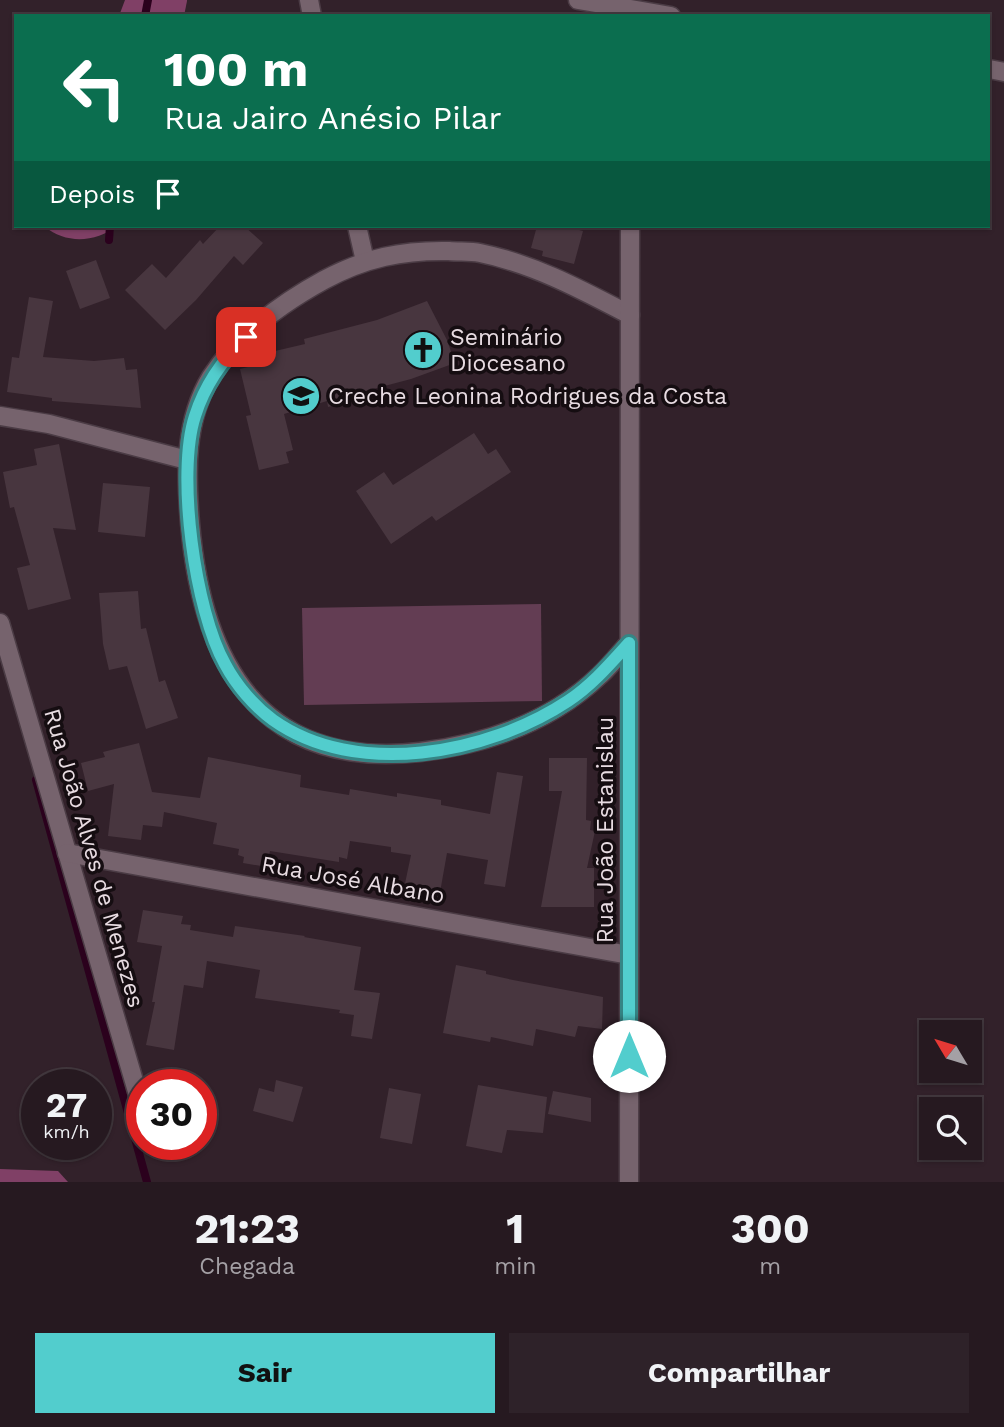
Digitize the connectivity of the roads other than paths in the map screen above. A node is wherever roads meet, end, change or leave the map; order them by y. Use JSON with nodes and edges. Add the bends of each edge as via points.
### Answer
{"nodes":[{"id":1,"x":578,"y":0,"type":"edge"},
{"id":2,"x":630,"y":8,"type":"edge"},
{"id":3,"x":661,"y":14,"type":"edge"},
{"id":4,"x":357,"y":228,"type":"edge"},
{"id":5,"x":630,"y":228,"type":"edge"},
{"id":6,"x":365,"y":261,"type":"junction"},
{"id":7,"x":630,"y":315,"type":"junction"},
{"id":8,"x":0,"y":416,"type":"edge"},
{"id":9,"x":187,"y":460,"type":"junction"},
{"id":10,"x":0,"y":624,"type":"edge"},
{"id":11,"x":629,"y":643,"type":"junction"},
{"id":12,"x":67,"y":853,"type":"junction"},
{"id":13,"x":629,"y":955,"type":"junction"},
{"id":14,"x":130,"y":1069,"type":"edge"},
{"id":15,"x":629,"y":1182,"type":"edge"}],
"edges":[{"from":1,"to":2,"type":"street"},
{"from":2,"to":3,"type":"street"},
{"from":4,"to":6,"type":"street"},
{"from":5,"to":7,"type":"street","name":"Rua João Estanislau"},
{"from":6,"to":7,"type":"street","via":[[417,250],[478,253],[528,267]]},
{"from":6,"to":9,"type":"street","via":[[292,297],[232,350],[210,379],[194,417]]},
{"from":7,"to":11,"type":"street","name":"Rua João Estanislau"},
{"from":8,"to":9,"type":"street"},
{"from":9,"to":11,"type":"street","via":[[191,542],[212,634],[225,664],[249,699],[272,720],[306,740],[344,751],[398,754],[455,747],[500,735],[570,699],[601,675]]},
{"from":10,"to":12,"type":"street","name":"Rua João Alves de Menezes"},
{"from":11,"to":13,"type":"street","name":"Rua João Estanislau"},
{"from":12,"to":13,"type":"street","name":"Rua José Albano"},
{"from":12,"to":14,"type":"street","name":"Rua João Alves de Menezes"},
{"from":13,"to":15,"type":"street","name":"Rua João Estanislau"}]}
